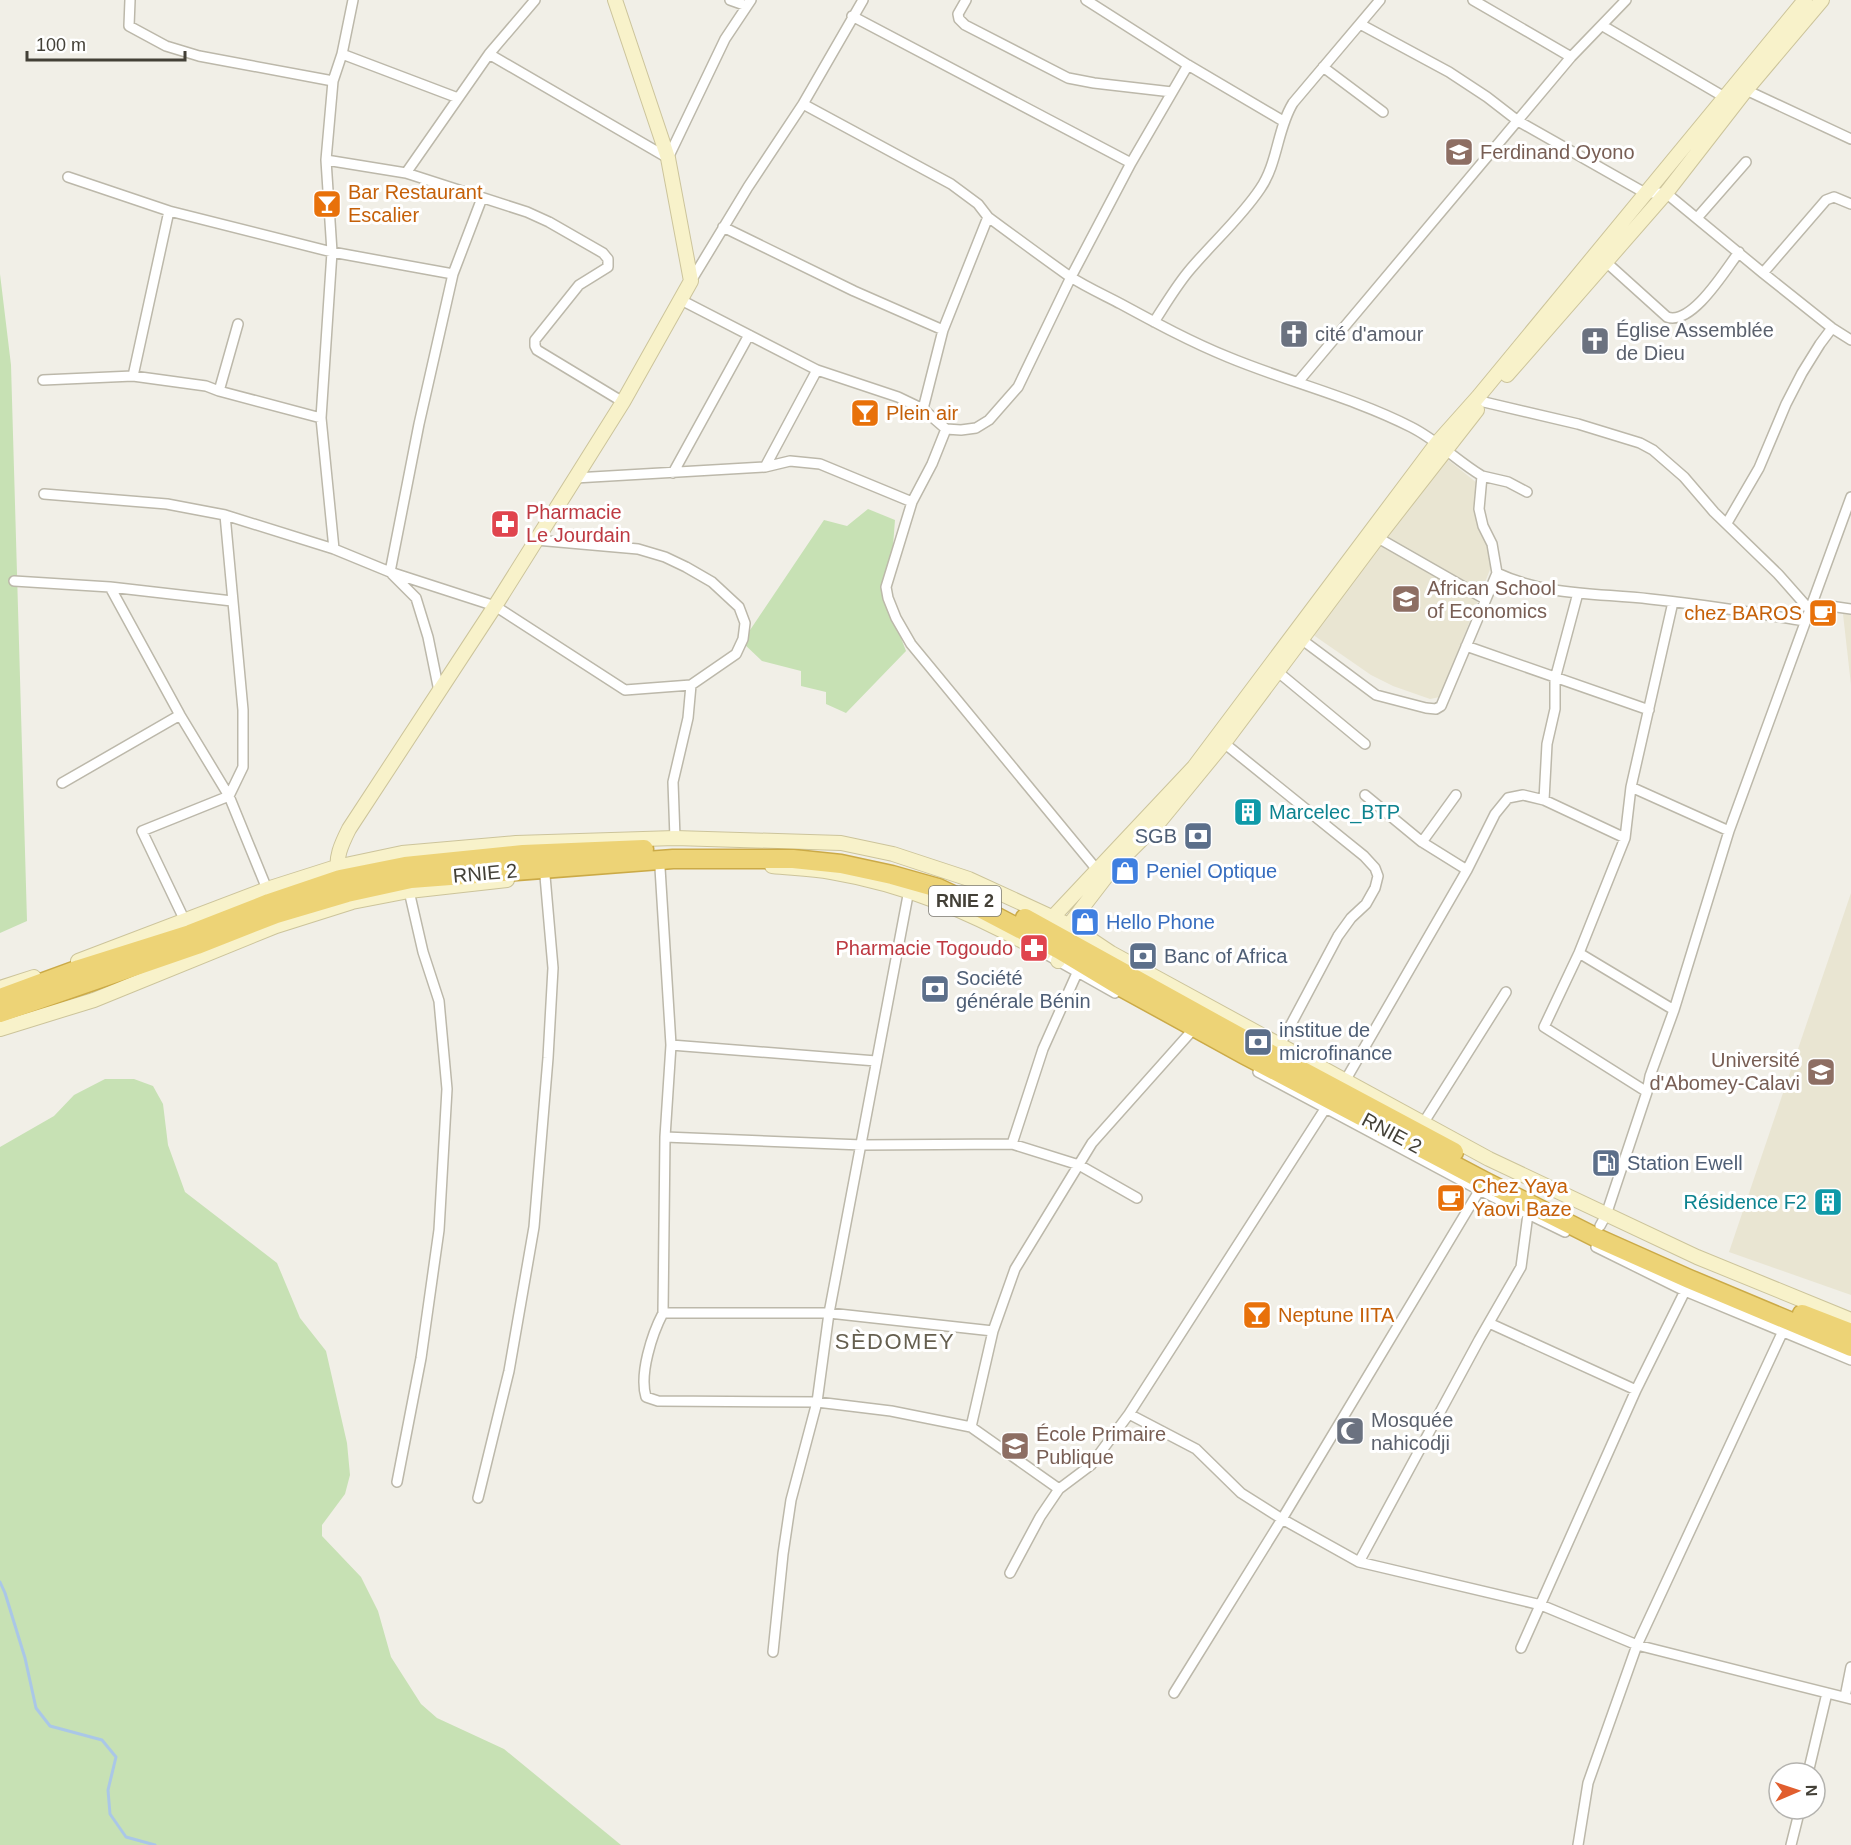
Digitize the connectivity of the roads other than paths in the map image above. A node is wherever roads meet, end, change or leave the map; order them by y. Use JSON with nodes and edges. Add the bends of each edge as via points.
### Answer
{"nodes":[{"id":1,"x":130,"y":0,"type":"edge"},
{"id":2,"x":353,"y":0,"type":"edge"},
{"id":3,"x":535,"y":0,"type":"edge"},
{"id":4,"x":615,"y":0,"type":"edge"},
{"id":5,"x":730,"y":0,"type":"edge"},
{"id":6,"x":863,"y":0,"type":"edge"},
{"id":7,"x":966,"y":0,"type":"edge"},
{"id":8,"x":1086,"y":0,"type":"edge"},
{"id":9,"x":1380,"y":0,"type":"edge"},
{"id":10,"x":1473,"y":0,"type":"edge"},
{"id":11,"x":1626,"y":0,"type":"edge"},
{"id":12,"x":1805,"y":0,"type":"edge"},
{"id":13,"x":1822,"y":0,"type":"edge"},
{"id":14,"x":749,"y":3,"type":"edge"},
{"id":15,"x":852,"y":16,"type":"junction"},
{"id":16,"x":1360,"y":24,"type":"junction"},
{"id":17,"x":1603,"y":26,"type":"junction"},
{"id":18,"x":342,"y":54,"type":"junction"},
{"id":19,"x":489,"y":54,"type":"junction"},
{"id":20,"x":1571,"y":57,"type":"junction"},
{"id":21,"x":1188,"y":65,"type":"junction"},
{"id":22,"x":1323,"y":68,"type":"junction"},
{"id":23,"x":333,"y":81,"type":"junction"},
{"id":24,"x":1746,"y":90,"type":"junction"},
{"id":25,"x":1172,"y":92,"type":"junction"},
{"id":26,"x":458,"y":98,"type":"junction"},
{"id":27,"x":1726,"y":98,"type":"junction"},
{"id":28,"x":803,"y":104,"type":"junction"},
{"id":29,"x":1383,"y":112,"type":"dead end"},
{"id":30,"x":1283,"y":121,"type":"junction"},
{"id":31,"x":1518,"y":121,"type":"junction"},
{"id":32,"x":1851,"y":139,"type":"edge"},
{"id":33,"x":668,"y":158,"type":"junction"},
{"id":34,"x":326,"y":160,"type":"junction"},
{"id":35,"x":1746,"y":162,"type":"dead end"},
{"id":36,"x":1131,"y":163,"type":"junction"},
{"id":37,"x":406,"y":172,"type":"junction"},
{"id":38,"x":68,"y":177,"type":"dead end"},
{"id":39,"x":1645,"y":193,"type":"junction"},
{"id":40,"x":1666,"y":193,"type":"junction"},
{"id":41,"x":482,"y":198,"type":"junction"},
{"id":42,"x":1851,"y":204,"type":"edge"},
{"id":43,"x":169,"y":211,"type":"junction"},
{"id":44,"x":988,"y":217,"type":"junction"},
{"id":45,"x":1697,"y":218,"type":"junction"},
{"id":46,"x":723,"y":227,"type":"junction"},
{"id":47,"x":332,"y":252,"type":"junction"},
{"id":48,"x":1739,"y":252,"type":"junction"},
{"id":49,"x":1606,"y":262,"type":"junction"},
{"id":50,"x":1763,"y":273,"type":"junction"},
{"id":51,"x":453,"y":274,"type":"junction"},
{"id":52,"x":1071,"y":277,"type":"junction"},
{"id":53,"x":691,"y":280,"type":"junction"},
{"id":54,"x":681,"y":300,"type":"junction"},
{"id":55,"x":1154,"y":322,"type":"junction"},
{"id":56,"x":238,"y":324,"type":"dead end"},
{"id":57,"x":1832,"y":328,"type":"junction"},
{"id":58,"x":943,"y":330,"type":"junction"},
{"id":59,"x":1539,"y":330,"type":"junction"},
{"id":60,"x":749,"y":335,"type":"junction"},
{"id":61,"x":1851,"y":340,"type":"edge"},
{"id":62,"x":817,"y":370,"type":"junction"},
{"id":63,"x":133,"y":376,"type":"junction"},
{"id":64,"x":44,"y":380,"type":"dead end"},
{"id":65,"x":1298,"y":382,"type":"junction"},
{"id":66,"x":219,"y":391,"type":"junction"},
{"id":67,"x":623,"y":402,"type":"junction"},
{"id":68,"x":1484,"y":402,"type":"junction"},
{"id":69,"x":923,"y":409,"type":"junction"},
{"id":70,"x":321,"y":418,"type":"junction"},
{"id":71,"x":946,"y":429,"type":"junction"},
{"id":72,"x":1442,"y":447,"type":"junction"},
{"id":73,"x":765,"y":467,"type":"junction"},
{"id":74,"x":673,"y":473,"type":"junction"},
{"id":75,"x":1482,"y":476,"type":"junction"},
{"id":76,"x":575,"y":478,"type":"junction"},
{"id":77,"x":1527,"y":492,"type":"dead end"},
{"id":78,"x":44,"y":494,"type":"dead end"},
{"id":79,"x":1851,"y":497,"type":"edge"},
{"id":80,"x":912,"y":502,"type":"junction"},
{"id":81,"x":225,"y":515,"type":"junction"},
{"id":82,"x":1726,"y":523,"type":"junction"},
{"id":83,"x":1373,"y":535,"type":"junction"},
{"id":84,"x":536,"y":540,"type":"junction"},
{"id":85,"x":334,"y":549,"type":"junction"},
{"id":86,"x":390,"y":572,"type":"junction"},
{"id":87,"x":1497,"y":573,"type":"junction"},
{"id":88,"x":15,"y":581,"type":"dead end"},
{"id":89,"x":110,"y":587,"type":"junction"},
{"id":90,"x":1578,"y":593,"type":"junction"},
{"id":91,"x":1485,"y":598,"type":"junction"},
{"id":92,"x":232,"y":601,"type":"junction"},
{"id":93,"x":1673,"y":602,"type":"junction"},
{"id":94,"x":495,"y":606,"type":"junction"},
{"id":95,"x":1809,"y":609,"type":"junction"},
{"id":96,"x":1851,"y":609,"type":"edge"},
{"id":97,"x":1805,"y":621,"type":"junction"},
{"id":98,"x":1298,"y":636,"type":"junction"},
{"id":99,"x":1466,"y":646,"type":"junction"},
{"id":100,"x":1278,"y":672,"type":"junction"},
{"id":101,"x":1555,"y":679,"type":"junction"},
{"id":102,"x":691,"y":686,"type":"junction"},
{"id":103,"x":439,"y":691,"type":"junction"},
{"id":104,"x":1648,"y":710,"type":"junction"},
{"id":105,"x":180,"y":715,"type":"junction"},
{"id":106,"x":1224,"y":743,"type":"junction"},
{"id":107,"x":1365,"y":744,"type":"dead end"},
{"id":108,"x":62,"y":783,"type":"dead end"},
{"id":109,"x":1631,"y":787,"type":"junction"},
{"id":110,"x":1365,"y":795,"type":"dead end"},
{"id":111,"x":1456,"y":795,"type":"dead end"},
{"id":112,"x":229,"y":796,"type":"junction"},
{"id":113,"x":1544,"y":800,"type":"junction"},
{"id":114,"x":1729,"y":831,"type":"junction"},
{"id":115,"x":675,"y":838,"type":"junction"},
{"id":116,"x":1625,"y":838,"type":"junction"},
{"id":117,"x":1422,"y":842,"type":"junction"},
{"id":118,"x":660,"y":868,"type":"junction"},
{"id":119,"x":1467,"y":870,"type":"junction"},
{"id":120,"x":1098,"y":871,"type":"junction"},
{"id":121,"x":545,"y":876,"type":"junction"},
{"id":122,"x":341,"y":880,"type":"junction"},
{"id":123,"x":267,"y":889,"type":"junction"},
{"id":124,"x":909,"y":890,"type":"junction"},
{"id":125,"x":409,"y":891,"type":"junction"},
{"id":126,"x":185,"y":921,"type":"junction"},
{"id":127,"x":1055,"y":940,"type":"junction"},
{"id":128,"x":1579,"y":953,"type":"junction"},
{"id":129,"x":1077,"y":973,"type":"junction"},
{"id":130,"x":0,"y":988,"type":"edge"},
{"id":131,"x":1506,"y":992,"type":"dead end"},
{"id":132,"x":0,"y":998,"type":"edge"},
{"id":133,"x":1674,"y":1010,"type":"junction"},
{"id":134,"x":0,"y":1013,"type":"edge"},
{"id":135,"x":0,"y":1029,"type":"edge"},
{"id":136,"x":1190,"y":1034,"type":"junction"},
{"id":137,"x":671,"y":1045,"type":"junction"},
{"id":138,"x":1280,"y":1045,"type":"junction"},
{"id":139,"x":876,"y":1061,"type":"junction"},
{"id":140,"x":1345,"y":1081,"type":"junction"},
{"id":141,"x":1647,"y":1092,"type":"junction"},
{"id":142,"x":1325,"y":1109,"type":"junction"},
{"id":143,"x":1424,"y":1122,"type":"junction"},
{"id":144,"x":665,"y":1137,"type":"junction"},
{"id":145,"x":1012,"y":1144,"type":"junction"},
{"id":146,"x":862,"y":1145,"type":"junction"},
{"id":147,"x":1079,"y":1165,"type":"junction"},
{"id":148,"x":1482,"y":1186,"type":"junction"},
{"id":149,"x":1137,"y":1198,"type":"dead end"},
{"id":150,"x":1528,"y":1214,"type":"junction"},
{"id":151,"x":1603,"y":1220,"type":"junction"},
{"id":152,"x":1684,"y":1291,"type":"junction"},
{"id":153,"x":663,"y":1313,"type":"junction"},
{"id":154,"x":829,"y":1313,"type":"junction"},
{"id":155,"x":1851,"y":1320,"type":"edge"},
{"id":156,"x":1489,"y":1323,"type":"junction"},
{"id":157,"x":993,"y":1331,"type":"junction"},
{"id":158,"x":1783,"y":1331,"type":"junction"},
{"id":159,"x":1851,"y":1333,"type":"edge"},
{"id":160,"x":1851,"y":1347,"type":"edge"},
{"id":161,"x":1851,"y":1360,"type":"edge"},
{"id":162,"x":1636,"y":1390,"type":"junction"},
{"id":163,"x":817,"y":1402,"type":"junction"},
{"id":164,"x":1129,"y":1414,"type":"junction"},
{"id":165,"x":971,"y":1427,"type":"junction"},
{"id":166,"x":397,"y":1482,"type":"dead end"},
{"id":167,"x":1059,"y":1490,"type":"junction"},
{"id":168,"x":478,"y":1498,"type":"dead end"},
{"id":169,"x":1282,"y":1519,"type":"junction"},
{"id":170,"x":1359,"y":1562,"type":"junction"},
{"id":171,"x":1010,"y":1573,"type":"dead end"},
{"id":172,"x":1541,"y":1605,"type":"junction"},
{"id":173,"x":1637,"y":1645,"type":"junction"},
{"id":174,"x":1521,"y":1648,"type":"dead end"},
{"id":175,"x":773,"y":1652,"type":"dead end"},
{"id":176,"x":1851,"y":1667,"type":"edge"},
{"id":177,"x":1174,"y":1693,"type":"dead end"},
{"id":178,"x":1827,"y":1693,"type":"junction"},
{"id":179,"x":1848,"y":1698,"type":"edge"},
{"id":180,"x":1811,"y":1761,"type":"edge"},
{"id":181,"x":1797,"y":1821,"type":"edge"},
{"id":182,"x":1578,"y":1845,"type":"edge"},
{"id":183,"x":1791,"y":1845,"type":"edge"}],
"edges":[{"from":1,"to":23,"type":"street","via":[[129,26],[166,46],[199,56]]},
{"from":2,"to":18,"type":"street"},
{"from":3,"to":19,"type":"street"},
{"from":4,"to":33,"type":"main road"},
{"from":5,"to":14,"type":"street"},
{"from":6,"to":15,"type":"street"},
{"from":7,"to":25,"type":"street","via":[[958,14],[965,25],[1068,78]]},
{"from":8,"to":21,"type":"street"},
{"from":9,"to":16,"type":"street"},
{"from":10,"to":20,"type":"street"},
{"from":11,"to":17,"type":"street"},
{"from":12,"to":27,"type":"main road"},
{"from":13,"to":24,"type":"main road"},
{"from":14,"to":33,"type":"street","via":[[725,39]]},
{"from":15,"to":28,"type":"street"},
{"from":15,"to":36,"type":"street"},
{"from":16,"to":22,"type":"street"},
{"from":16,"to":31,"type":"street","via":[[1449,72]]},
{"from":17,"to":20,"type":"street"},
{"from":17,"to":27,"type":"street"},
{"from":18,"to":23,"type":"street"},
{"from":18,"to":26,"type":"street"},
{"from":19,"to":26,"type":"street"},
{"from":19,"to":33,"type":"street"},
{"from":20,"to":31,"type":"street"},
{"from":21,"to":25,"type":"street"},
{"from":21,"to":30,"type":"street"},
{"from":22,"to":29,"type":"street"},
{"from":22,"to":30,"type":"street"},
{"from":23,"to":34,"type":"street"},
{"from":24,"to":32,"type":"street"},
{"from":24,"to":40,"type":"main road"},
{"from":25,"to":36,"type":"street"},
{"from":26,"to":37,"type":"street"},
{"from":27,"to":39,"type":"main road"},
{"from":28,"to":44,"type":"street","via":[[951,184],[978,204]]},
{"from":28,"to":46,"type":"street"},
{"from":30,"to":55,"type":"street","via":[[1261,188],[1187,274]]},
{"from":31,"to":39,"type":"street"},
{"from":31,"to":65,"type":"street"},
{"from":33,"to":53,"type":"main road"},
{"from":34,"to":37,"type":"street"},
{"from":34,"to":47,"type":"street"},
{"from":35,"to":45,"type":"street"},
{"from":36,"to":52,"type":"street"},
{"from":37,"to":41,"type":"street"},
{"from":38,"to":43,"type":"street"},
{"from":39,"to":40,"type":"street"},
{"from":39,"to":59,"type":"main road"},
{"from":40,"to":45,"type":"street"},
{"from":40,"to":49,"type":"main road"},
{"from":41,"to":51,"type":"street"},
{"from":41,"to":67,"type":"street","via":[[549,222],[608,259],[608,267],[579,285],[535,340],[535,346]]},
{"from":42,"to":50,"type":"street","via":[[1834,197],[1826,200]]},
{"from":43,"to":47,"type":"street"},
{"from":43,"to":63,"type":"street"},
{"from":44,"to":52,"type":"street"},
{"from":44,"to":58,"type":"street"},
{"from":45,"to":48,"type":"street"},
{"from":46,"to":53,"type":"street"},
{"from":46,"to":58,"type":"street"},
{"from":47,"to":51,"type":"street"},
{"from":47,"to":70,"type":"street"},
{"from":48,"to":49,"type":"street","via":[[1705,297],[1678,318],[1667,317]]},
{"from":48,"to":50,"type":"street"},
{"from":49,"to":59,"type":"main road"},
{"from":50,"to":57,"type":"street"},
{"from":51,"to":86,"type":"street"},
{"from":52,"to":55,"type":"street"},
{"from":52,"to":71,"type":"street","via":[[1018,387],[983,424],[962,430]]},
{"from":53,"to":54,"type":"main road"},
{"from":54,"to":60,"type":"street"},
{"from":54,"to":67,"type":"main road"},
{"from":55,"to":65,"type":"street","via":[[1224,356]]},
{"from":56,"to":66,"type":"street"},
{"from":57,"to":61,"type":"street"},
{"from":57,"to":82,"type":"street","via":[[1802,373],[1759,468]]},
{"from":58,"to":69,"type":"street"},
{"from":59,"to":68,"type":"main road"},
{"from":59,"to":72,"type":"main road","via":[[1478,397]]},
{"from":60,"to":62,"type":"street"},
{"from":60,"to":74,"type":"street"},
{"from":62,"to":69,"type":"street"},
{"from":62,"to":73,"type":"street"},
{"from":63,"to":64,"type":"street"},
{"from":63,"to":66,"type":"street"},
{"from":65,"to":72,"type":"street","via":[[1374,410]]},
{"from":66,"to":70,"type":"street"},
{"from":67,"to":76,"type":"main road"},
{"from":68,"to":72,"type":"main road"},
{"from":68,"to":82,"type":"street","via":[[1640,443],[1670,464]]},
{"from":69,"to":71,"type":"street"},
{"from":70,"to":85,"type":"street"},
{"from":71,"to":80,"type":"street"},
{"from":72,"to":75,"type":"street"},
{"from":72,"to":83,"type":"main road"},
{"from":73,"to":74,"type":"street"},
{"from":73,"to":80,"type":"street","via":[[790,461],[820,464]]},
{"from":74,"to":76,"type":"street"},
{"from":75,"to":77,"type":"street","via":[[1508,482]]},
{"from":75,"to":87,"type":"street","via":[[1479,509],[1492,544]]},
{"from":76,"to":84,"type":"main road"},
{"from":78,"to":81,"type":"street","via":[[167,504]]},
{"from":79,"to":95,"type":"street"},
{"from":80,"to":120,"type":"street","via":[[886,587],[896,618],[911,644]]},
{"from":81,"to":85,"type":"street"},
{"from":81,"to":92,"type":"street"},
{"from":82,"to":95,"type":"street"},
{"from":83,"to":91,"type":"street"},
{"from":83,"to":98,"type":"main road"},
{"from":84,"to":94,"type":"main road"},
{"from":84,"to":102,"type":"street","via":[[638,549],[665,556],[712,582],[739,607],[745,623],[736,654]]},
{"from":85,"to":86,"type":"street"},
{"from":86,"to":94,"type":"street"},
{"from":86,"to":103,"type":"street","via":[[416,598]]},
{"from":87,"to":90,"type":"street","via":[[1547,590]]},
{"from":87,"to":91,"type":"street"},
{"from":88,"to":89,"type":"street"},
{"from":89,"to":92,"type":"street"},
{"from":89,"to":105,"type":"street"},
{"from":90,"to":93,"type":"street"},
{"from":90,"to":101,"type":"street"},
{"from":91,"to":99,"type":"street"},
{"from":92,"to":112,"type":"street","via":[[243,710],[243,767]]},
{"from":93,"to":97,"type":"street"},
{"from":93,"to":104,"type":"street"},
{"from":94,"to":102,"type":"street","via":[[625,690]]},
{"from":94,"to":103,"type":"main road"},
{"from":95,"to":96,"type":"street","via":[[1823,605]]},
{"from":95,"to":97,"type":"street"},
{"from":97,"to":114,"type":"street"},
{"from":98,"to":99,"type":"street","via":[[1376,695],[1436,709],[1444,702]]},
{"from":98,"to":100,"type":"main road"},
{"from":98,"to":120,"type":"main road","via":[[1194,767]]},
{"from":99,"to":101,"type":"street"},
{"from":100,"to":106,"type":"main road"},
{"from":100,"to":107,"type":"street"},
{"from":101,"to":104,"type":"street"},
{"from":101,"to":113,"type":"street"},
{"from":102,"to":115,"type":"street","via":[[673,782]]},
{"from":103,"to":122,"type":"main road","via":[[349,829],[341,846]]},
{"from":104,"to":109,"type":"street"},
{"from":105,"to":108,"type":"street"},
{"from":105,"to":112,"type":"street"},
{"from":106,"to":127,"type":"main road"},
{"from":106,"to":138,"type":"street","via":[[1364,856],[1378,876],[1366,904],[1338,936]]},
{"from":109,"to":114,"type":"street"},
{"from":109,"to":116,"type":"street"},
{"from":110,"to":117,"type":"street"},
{"from":111,"to":117,"type":"street"},
{"from":112,"to":123,"type":"street"},
{"from":112,"to":126,"type":"street","via":[[142,831]]},
{"from":113,"to":116,"type":"street"},
{"from":113,"to":119,"type":"street","via":[[1523,795],[1508,798],[1495,814]]},
{"from":114,"to":133,"type":"street"},
{"from":115,"to":122,"type":"main road","via":[[516,843],[414,852]]},
{"from":115,"to":127,"type":"main road","via":[[841,843],[894,854],[969,879]]},
{"from":116,"to":128,"type":"street"},
{"from":117,"to":119,"type":"street"},
{"from":118,"to":121,"type":"main road"},
{"from":118,"to":124,"type":"main road","via":[[774,866],[829,872]]},
{"from":118,"to":137,"type":"street"},
{"from":119,"to":140,"type":"street"},
{"from":120,"to":127,"type":"main road","via":[[1072,896]]},
{"from":121,"to":125,"type":"main road"},
{"from":121,"to":168,"type":"street","via":[[553,968],[534,1227],[509,1371]]},
{"from":122,"to":123,"type":"main road"},
{"from":122,"to":127,"type":"highway","name":"RNIE 2","number":"RNIE 2","via":[[405,866],[579,850],[778,849],[835,853],[890,863],[958,885]]},
{"from":122,"to":132,"type":"highway","name":"RNIE 2","number":"RNIE 2"},
{"from":122,"to":134,"type":"highway","name":"RNIE 2","number":"RNIE 2","via":[[276,914],[197,945]]},
{"from":123,"to":126,"type":"main road"},
{"from":124,"to":127,"type":"main road"},
{"from":124,"to":139,"type":"street"},
{"from":125,"to":135,"type":"main road","via":[[352,902],[276,926],[94,1000]]},
{"from":125,"to":166,"type":"street","via":[[439,1001],[447,1089],[439,1230],[421,1358]]},
{"from":126,"to":130,"type":"main road"},
{"from":127,"to":129,"type":"street"},
{"from":127,"to":138,"type":"main road","via":[[1111,953]]},
{"from":127,"to":148,"type":"highway","name":"RNIE 2","number":"RNIE 2","via":[[1123,988]]},
{"from":127,"to":151,"type":"highway","name":"RNIE 2","number":"RNIE 2","via":[[1486,1170]]},
{"from":128,"to":133,"type":"street"},
{"from":128,"to":141,"type":"street","via":[[1544,1027]]},
{"from":129,"to":136,"type":"street"},
{"from":129,"to":145,"type":"street","via":[[1043,1049]]},
{"from":131,"to":143,"type":"street"},
{"from":133,"to":141,"type":"street"},
{"from":136,"to":142,"type":"street"},
{"from":136,"to":147,"type":"street","via":[[1092,1143]]},
{"from":137,"to":139,"type":"street"},
{"from":137,"to":144,"type":"street"},
{"from":138,"to":140,"type":"main road"},
{"from":139,"to":146,"type":"street"},
{"from":140,"to":143,"type":"main road"},
{"from":141,"to":151,"type":"street"},
{"from":142,"to":148,"type":"street"},
{"from":142,"to":164,"type":"street"},
{"from":143,"to":151,"type":"main road"},
{"from":144,"to":146,"type":"street"},
{"from":144,"to":153,"type":"street"},
{"from":145,"to":146,"type":"street"},
{"from":145,"to":147,"type":"street"},
{"from":146,"to":154,"type":"street"},
{"from":147,"to":149,"type":"street"},
{"from":147,"to":157,"type":"street","via":[[1015,1269]]},
{"from":148,"to":150,"type":"street"},
{"from":148,"to":160,"type":"highway","name":"RNIE 2","number":"RNIE 2"},
{"from":148,"to":169,"type":"street"},
{"from":150,"to":152,"type":"street"},
{"from":150,"to":156,"type":"street","via":[[1521,1267]]},
{"from":151,"to":155,"type":"main road"},
{"from":151,"to":159,"type":"highway","name":"RNIE 2","number":"RNIE 2","via":[[1693,1268]]},
{"from":152,"to":158,"type":"street"},
{"from":152,"to":162,"type":"street"},
{"from":153,"to":154,"type":"street"},
{"from":153,"to":163,"type":"street","via":[[654,1330],[642,1386],[646,1397],[658,1401]]},
{"from":154,"to":157,"type":"street"},
{"from":154,"to":163,"type":"street"},
{"from":156,"to":162,"type":"street"},
{"from":156,"to":170,"type":"street"},
{"from":157,"to":165,"type":"street"},
{"from":158,"to":161,"type":"street"},
{"from":158,"to":173,"type":"street"},
{"from":162,"to":172,"type":"street"},
{"from":163,"to":165,"type":"street"},
{"from":163,"to":175,"type":"street","via":[[791,1500]]},
{"from":164,"to":167,"type":"street","via":[[1091,1465]]},
{"from":164,"to":169,"type":"street","via":[[1196,1449],[1241,1493]]},
{"from":165,"to":167,"type":"street"},
{"from":167,"to":171,"type":"street"},
{"from":169,"to":170,"type":"street"},
{"from":169,"to":177,"type":"street"},
{"from":170,"to":172,"type":"street"},
{"from":172,"to":173,"type":"street"},
{"from":172,"to":174,"type":"street"},
{"from":173,"to":178,"type":"street"},
{"from":173,"to":182,"type":"street","via":[[1588,1783]]},
{"from":176,"to":179,"type":"street"},
{"from":178,"to":179,"type":"street"},
{"from":178,"to":180,"type":"street"},
{"from":181,"to":183,"type":"street"}]}
